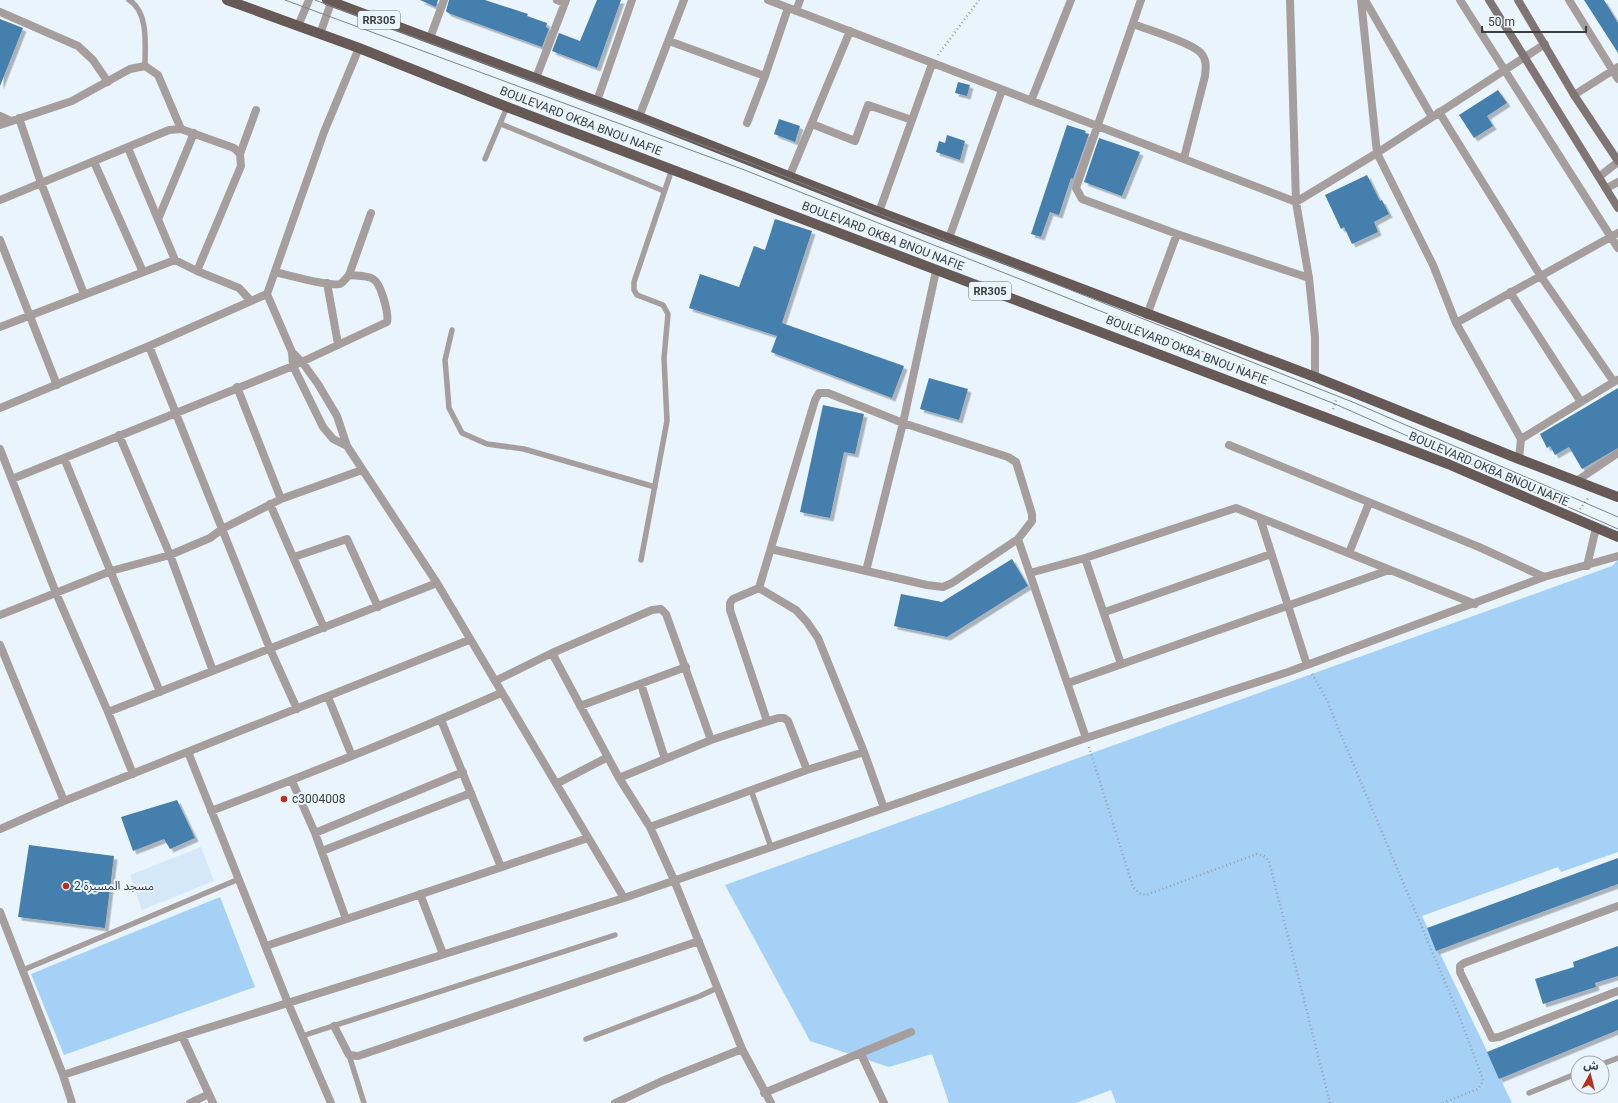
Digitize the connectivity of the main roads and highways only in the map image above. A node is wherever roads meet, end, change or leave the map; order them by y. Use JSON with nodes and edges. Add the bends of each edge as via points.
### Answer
{"nodes":[{"id":1,"x":227,"y":0,"type":"edge"},
{"id":2,"x":330,"y":0,"type":"edge"},
{"id":3,"x":1489,"y":0,"type":"edge"},
{"id":4,"x":1518,"y":0,"type":"edge"},
{"id":5,"x":1618,"y":162,"type":"edge"},
{"id":6,"x":1618,"y":208,"type":"edge"},
{"id":7,"x":1618,"y":497,"type":"edge"},
{"id":8,"x":1618,"y":537,"type":"edge"}],
"edges":[{"from":1,"to":8,"type":"main road","name":"BOULEVARD OKBA BNOU NAFIE","number":"RR305","via":[[359,48],[936,271],[1330,418],[1448,464]]},
{"from":2,"to":7,"type":"main road","name":"BOULEVARD OKBA BNOU NAFIE","number":"RR305","via":[[790,175],[1147,315],[1315,377]]},
{"from":3,"to":6,"type":"main road"},
{"from":4,"to":5,"type":"main road","via":[[1574,95]]}]}
